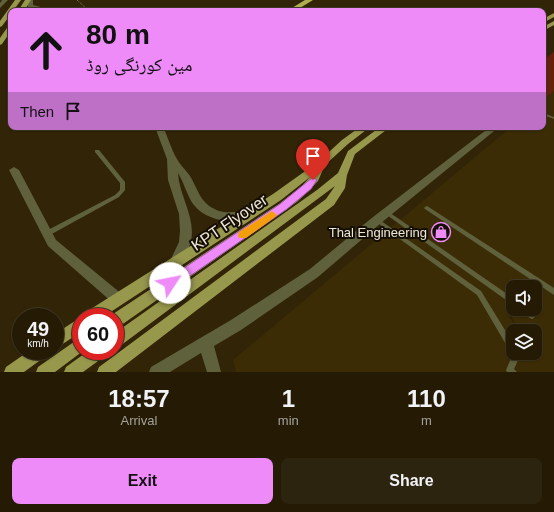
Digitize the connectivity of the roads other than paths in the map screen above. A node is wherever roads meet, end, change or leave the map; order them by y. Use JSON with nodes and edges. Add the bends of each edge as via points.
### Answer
{"nodes":[{"id":1,"x":5,"y":0,"type":"edge"},
{"id":2,"x":29,"y":0,"type":"edge"},
{"id":3,"x":310,"y":0,"type":"edge"},
{"id":4,"x":319,"y":0,"type":"edge"},
{"id":5,"x":0,"y":6,"type":"edge"},
{"id":6,"x":36,"y":8,"type":"edge"},
{"id":7,"x":295,"y":8,"type":"edge"},
{"id":8,"x":305,"y":8,"type":"edge"},
{"id":9,"x":8,"y":14,"type":"edge"},
{"id":10,"x":0,"y":25,"type":"edge"},
{"id":11,"x":8,"y":31,"type":"edge"},
{"id":12,"x":0,"y":43,"type":"edge"},
{"id":13,"x":160,"y":130,"type":"edge"},
{"id":14,"x":362,"y":130,"type":"edge"},
{"id":15,"x":382,"y":130,"type":"edge"},
{"id":16,"x":491,"y":130,"type":"edge"},
{"id":17,"x":97,"y":151,"type":"dead end"},
{"id":18,"x":172,"y":159,"type":"junction"},
{"id":19,"x":321,"y":164,"type":"junction"},
{"id":20,"x":14,"y":170,"type":"dead end"},
{"id":21,"x":342,"y":174,"type":"junction"},
{"id":22,"x":427,"y":208,"type":"dead end"},
{"id":23,"x":289,"y":209,"type":"junction"},
{"id":24,"x":386,"y":212,"type":"junction"},
{"id":25,"x":246,"y":216,"type":"junction"},
{"id":26,"x":376,"y":220,"type":"junction"},
{"id":27,"x":48,"y":233,"type":"junction"},
{"id":28,"x":176,"y":261,"type":"junction"},
{"id":29,"x":554,"y":292,"type":"edge"},
{"id":30,"x":506,"y":297,"type":"edge"},
{"id":31,"x":118,"y":299,"type":"junction"},
{"id":32,"x":104,"y":308,"type":"edge"},
{"id":33,"x":124,"y":315,"type":"edge"},
{"id":34,"x":124,"y":333,"type":"edge"},
{"id":35,"x":506,"y":338,"type":"edge"},
{"id":36,"x":206,"y":344,"type":"junction"},
{"id":37,"x":72,"y":350,"type":"edge"},
{"id":38,"x":28,"y":360,"type":"edge"},
{"id":39,"x":88,"y":360,"type":"edge"},
{"id":40,"x":514,"y":360,"type":"edge"},
{"id":41,"x":11,"y":372,"type":"edge"},
{"id":42,"x":42,"y":372,"type":"edge"},
{"id":43,"x":71,"y":372,"type":"edge"},
{"id":44,"x":104,"y":372,"type":"edge"},
{"id":45,"x":156,"y":372,"type":"edge"},
{"id":46,"x":214,"y":372,"type":"edge"},
{"id":47,"x":513,"y":372,"type":"edge"}],
"edges":[{"from":1,"to":5,"type":"street"},
{"from":2,"to":6,"type":"street","via":[[30,6]]},
{"from":3,"to":7,"type":"highway"},
{"from":4,"to":8,"type":"highway"},
{"from":9,"to":10,"type":"main road"},
{"from":11,"to":12,"type":"main road"},
{"from":13,"to":18,"type":"street"},
{"from":14,"to":19,"type":"main road"},
{"from":15,"to":21,"type":"main road","via":[[351,153]]},
{"from":16,"to":24,"type":"street"},
{"from":17,"to":27,"type":"lane","via":[[123,183],[122,190],[117,196]]},
{"from":18,"to":25,"type":"street","via":[[186,178],[197,201],[205,209],[229,217]]},
{"from":18,"to":28,"type":"street","via":[[173,180],[184,214],[186,231],[185,242]]},
{"from":19,"to":23,"type":"main road","via":[[318,173]]},
{"from":19,"to":25,"type":"main road","via":[[277,197]]},
{"from":20,"to":27,"type":"street"},
{"from":21,"to":23,"type":"main road","via":[[321,193]]},
{"from":21,"to":44,"type":"main road","via":[[340,188],[330,202]]},
{"from":22,"to":29,"type":"lane"},
{"from":23,"to":33,"type":"main road","name":"KPT Flyover"},
{"from":23,"to":34,"type":"main road","name":"KPT Flyover"},
{"from":24,"to":26,"type":"street"},
{"from":24,"to":30,"type":"lane"},
{"from":25,"to":28,"type":"main road"},
{"from":26,"to":35,"type":"lane","via":[[479,293]]},
{"from":26,"to":36,"type":"street","via":[[314,273]]},
{"from":27,"to":31,"type":"street","via":[[52,243]]},
{"from":28,"to":31,"type":"main road"},
{"from":31,"to":32,"type":"main road"},
{"from":36,"to":45,"type":"street"},
{"from":36,"to":46,"type":"street"},
{"from":37,"to":42,"type":"main road"},
{"from":38,"to":41,"type":"main road"},
{"from":39,"to":43,"type":"main road"},
{"from":40,"to":47,"type":"lane","via":[[510,370]]}]}
